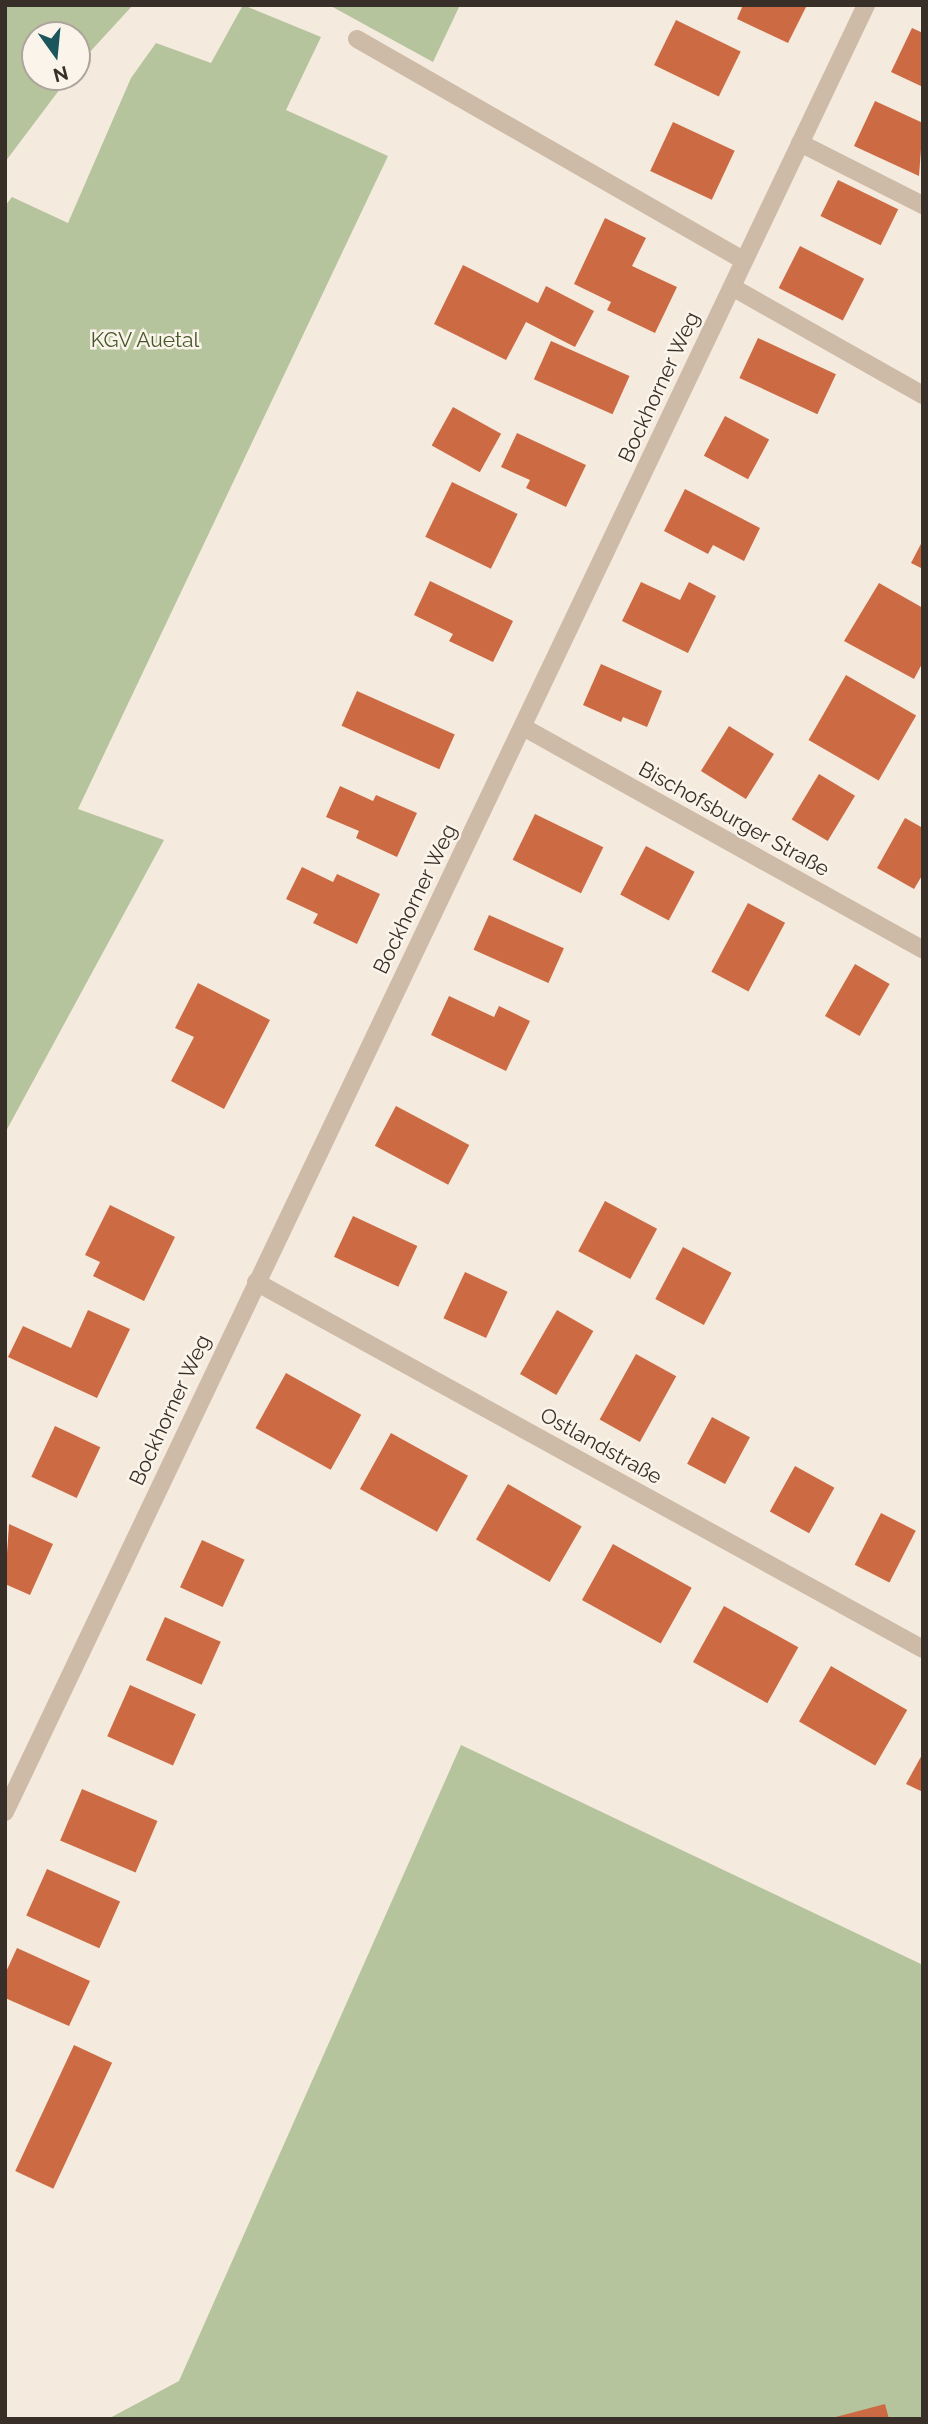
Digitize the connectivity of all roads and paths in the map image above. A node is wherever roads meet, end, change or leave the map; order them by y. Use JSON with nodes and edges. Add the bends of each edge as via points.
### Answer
{"nodes":[{"id":1,"x":866,"y":5,"type":"edge"},
{"id":2,"x":357,"y":39,"type":"dead end"},
{"id":3,"x":800,"y":143,"type":"junction"},
{"id":4,"x":923,"y":205,"type":"edge"},
{"id":5,"x":744,"y":261,"type":"junction"},
{"id":6,"x":732,"y":287,"type":"junction"},
{"id":7,"x":923,"y":395,"type":"edge"},
{"id":8,"x":523,"y":727,"type":"junction"},
{"id":9,"x":923,"y":950,"type":"edge"},
{"id":10,"x":256,"y":1282,"type":"junction"},
{"id":11,"x":923,"y":1649,"type":"edge"},
{"id":12,"x":5,"y":1812,"type":"edge"}],
"edges":[{"from":1,"to":3,"type":"street","name":"Bockhorner Weg"},
{"from":2,"to":5,"type":"street"},
{"from":3,"to":4,"type":"street"},
{"from":3,"to":5,"type":"street","name":"Bockhorner Weg"},
{"from":5,"to":6,"type":"street","name":"Bockhorner Weg"},
{"from":6,"to":7,"type":"street"},
{"from":6,"to":8,"type":"street","name":"Bockhorner Weg"},
{"from":8,"to":9,"type":"street","name":"Bischofsburger Straße"},
{"from":8,"to":10,"type":"street","name":"Bockhorner Weg"},
{"from":10,"to":11,"type":"street","name":"Ostlandstraße"},
{"from":10,"to":12,"type":"street","name":"Bockhorner Weg"}]}
